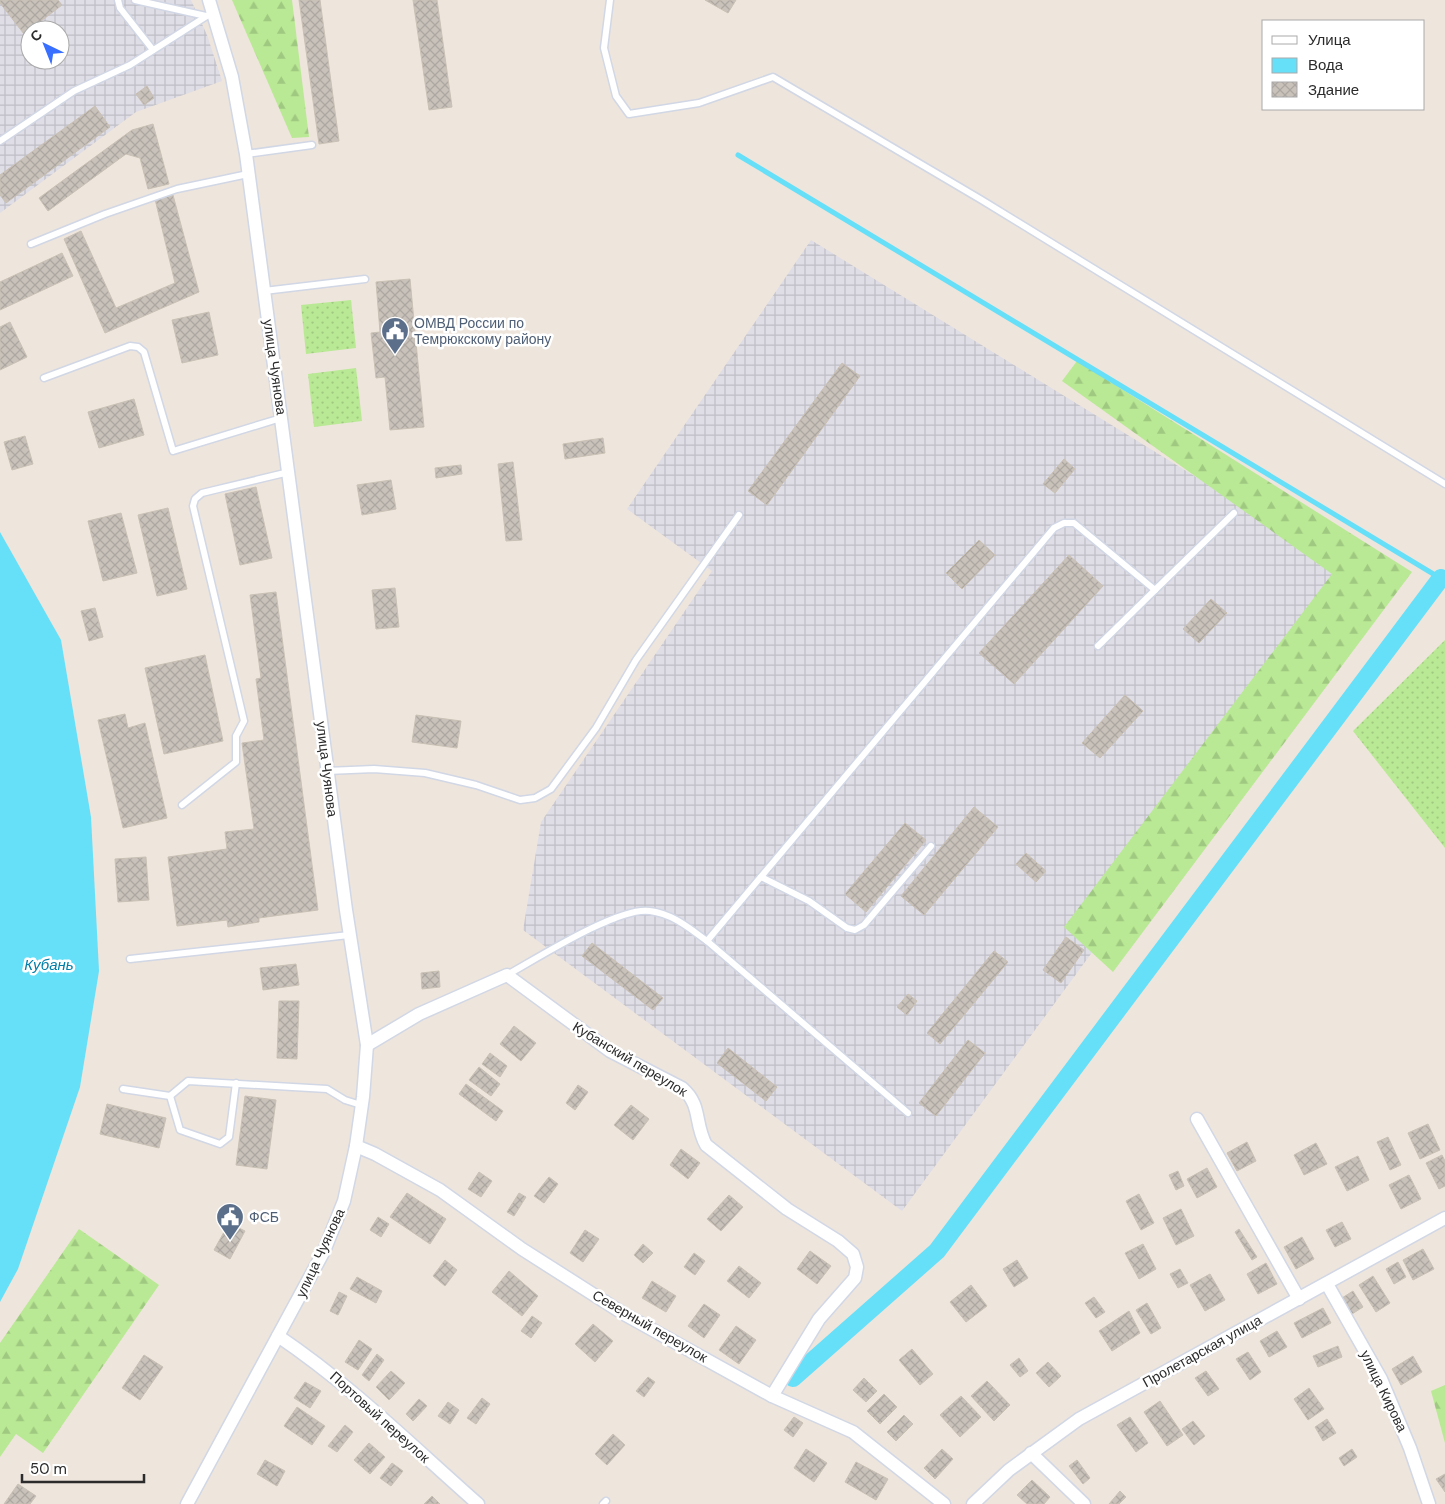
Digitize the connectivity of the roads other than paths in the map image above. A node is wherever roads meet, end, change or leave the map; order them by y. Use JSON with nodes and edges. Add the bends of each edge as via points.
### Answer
{"nodes":[{"id":1,"x":118,"y":0,"type":"edge"},
{"id":2,"x":135,"y":0,"type":"edge"},
{"id":3,"x":610,"y":0,"type":"edge"},
{"id":4,"x":209,"y":9,"type":"edge"},
{"id":5,"x":153,"y":50,"type":"junction"},
{"id":6,"x":0,"y":141,"type":"edge"},
{"id":7,"x":312,"y":145,"type":"dead end"},
{"id":8,"x":246,"y":154,"type":"junction"},
{"id":9,"x":248,"y":174,"type":"junction"},
{"id":10,"x":31,"y":244,"type":"dead end"},
{"id":11,"x":365,"y":279,"type":"dead end"},
{"id":12,"x":264,"y":291,"type":"junction"},
{"id":13,"x":44,"y":378,"type":"dead end"},
{"id":14,"x":281,"y":418,"type":"junction"},
{"id":15,"x":289,"y":472,"type":"junction"},
{"id":16,"x":1445,"y":484,"type":"edge"},
{"id":17,"x":1234,"y":513,"type":"dead end"},
{"id":18,"x":739,"y":515,"type":"dead end"},
{"id":19,"x":1155,"y":590,"type":"junction"},
{"id":20,"x":1098,"y":646,"type":"dead end"},
{"id":21,"x":327,"y":771,"type":"junction"},
{"id":22,"x":182,"y":805,"type":"dead end"},
{"id":23,"x":931,"y":846,"type":"dead end"},
{"id":24,"x":761,"y":877,"type":"junction"},
{"id":25,"x":349,"y":935,"type":"junction"},
{"id":26,"x":707,"y":941,"type":"junction"},
{"id":27,"x":130,"y":959,"type":"dead end"},
{"id":28,"x":507,"y":975,"type":"junction"},
{"id":29,"x":367,"y":1045,"type":"junction"},
{"id":30,"x":236,"y":1083,"type":"junction"},
{"id":31,"x":123,"y":1089,"type":"dead end"},
{"id":32,"x":170,"y":1096,"type":"junction"},
{"id":33,"x":362,"y":1105,"type":"junction"},
{"id":34,"x":908,"y":1113,"type":"dead end"},
{"id":35,"x":1196,"y":1119,"type":"dead end"},
{"id":36,"x":356,"y":1146,"type":"junction"},
{"id":37,"x":1445,"y":1218,"type":"edge"},
{"id":38,"x":1327,"y":1284,"type":"junction"},
{"id":39,"x":1299,"y":1298,"type":"junction"},
{"id":40,"x":278,"y":1336,"type":"junction"},
{"id":41,"x":772,"y":1396,"type":"junction"},
{"id":42,"x":1031,"y":1453,"type":"junction"},
{"id":43,"x":187,"y":1504,"type":"edge"},
{"id":44,"x":478,"y":1504,"type":"edge"},
{"id":45,"x":944,"y":1504,"type":"edge"},
{"id":46,"x":974,"y":1504,"type":"edge"},
{"id":47,"x":1084,"y":1504,"type":"edge"},
{"id":48,"x":1429,"y":1504,"type":"edge"}],
"edges":[{"from":1,"to":5,"type":"lane","via":[[120,8]]},
{"from":2,"to":4,"type":"lane"},
{"from":3,"to":16,"type":"lane","via":[[604,48],[616,96],[629,114],[700,103],[773,77]]},
{"from":4,"to":5,"type":"lane"},
{"from":4,"to":8,"type":"street","name":"улица Чуянова","via":[[232,77]]},
{"from":5,"to":6,"type":"lane","via":[[74,90]]},
{"from":7,"to":8,"type":"lane"},
{"from":8,"to":9,"type":"street","name":"улица Чуянова"},
{"from":9,"to":10,"type":"lane","via":[[177,189]]},
{"from":9,"to":12,"type":"street","name":"улица Чуянова"},
{"from":11,"to":12,"type":"lane"},
{"from":12,"to":14,"type":"street","name":"улица Чуянова"},
{"from":13,"to":14,"type":"lane","via":[[130,346],[138,347],[144,352],[173,451]]},
{"from":14,"to":15,"type":"street","name":"улица Чуянова"},
{"from":15,"to":21,"type":"street","name":"улица Чуянова"},
{"from":15,"to":22,"type":"lane","via":[[202,493],[195,499],[193,506],[244,721],[236,736],[236,762]]},
{"from":17,"to":19,"type":"lane"},
{"from":18,"to":21,"type":"lane","via":[[636,660],[596,728],[550,789],[536,798],[520,800],[425,772]]},
{"from":19,"to":20,"type":"lane"},
{"from":19,"to":24,"type":"lane","via":[[1074,523],[1054,528]]},
{"from":21,"to":25,"type":"street","name":"улица Чуянова"},
{"from":23,"to":24,"type":"lane","via":[[864,925],[856,930],[847,928],[809,901]]},
{"from":24,"to":26,"type":"lane"},
{"from":25,"to":27,"type":"lane"},
{"from":25,"to":29,"type":"street","name":"улица Чуянова"},
{"from":26,"to":28,"type":"lane","via":[[673,917],[648,910],[618,916]]},
{"from":26,"to":34,"type":"lane"},
{"from":28,"to":29,"type":"street","via":[[419,1014]]},
{"from":28,"to":41,"type":"street","name":"Кубанский переулок","via":[[610,1050],[682,1088],[696,1107],[700,1133],[706,1144],[787,1209],[853,1254],[857,1267],[855,1278],[819,1319]]},
{"from":29,"to":33,"type":"street","name":"улица Чуянова"},
{"from":30,"to":32,"type":"lane","via":[[188,1080]]},
{"from":30,"to":32,"type":"lane","via":[[229,1137],[220,1144],[180,1130]]},
{"from":30,"to":33,"type":"lane","via":[[330,1089],[345,1100]]},
{"from":31,"to":32,"type":"lane"},
{"from":33,"to":36,"type":"street","name":"улица Чуянова"},
{"from":35,"to":39,"type":"street"},
{"from":36,"to":40,"type":"street","name":"улица Чуянова","via":[[341,1209],[324,1251]]},
{"from":36,"to":41,"type":"street","name":"Северный переулок","via":[[440,1190],[522,1249],[624,1314]]},
{"from":37,"to":38,"type":"street","name":"Пролетарская улица"},
{"from":38,"to":39,"type":"street","name":"Пролетарская улица"},
{"from":38,"to":48,"type":"street","name":"улица Кирова","via":[[1381,1379]]},
{"from":39,"to":42,"type":"street","name":"Пролетарская улица","via":[[1079,1419]]},
{"from":40,"to":43,"type":"street","name":"улица Чуянова"},
{"from":40,"to":44,"type":"street","name":"Портовый переулок","via":[[355,1393]]},
{"from":41,"to":45,"type":"street","name":"Северный переулок","via":[[852,1432]]},
{"from":42,"to":46,"type":"street","name":"Пролетарская улица"},
{"from":42,"to":47,"type":"street"}]}
